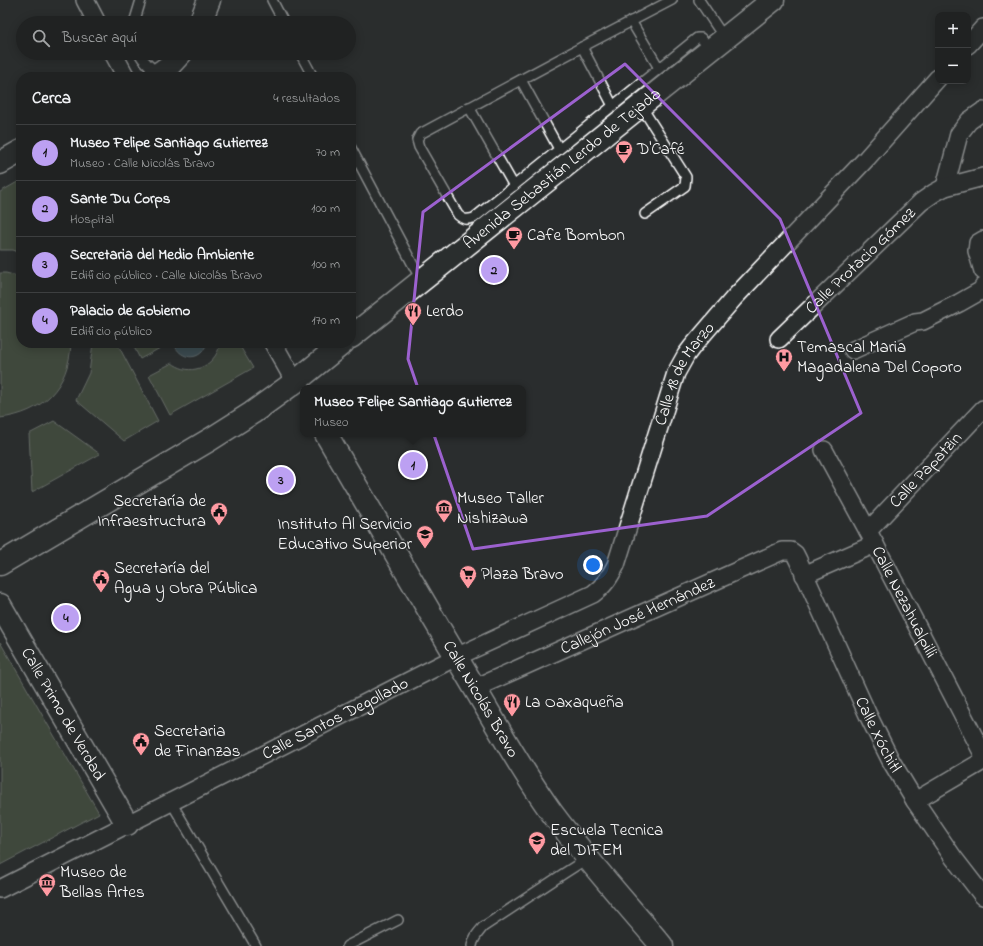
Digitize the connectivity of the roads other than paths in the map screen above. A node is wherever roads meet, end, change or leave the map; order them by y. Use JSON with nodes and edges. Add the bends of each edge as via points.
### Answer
{"nodes":[{"id":1,"x":84,"y":0,"type":"edge"},
{"id":2,"x":141,"y":0,"type":"edge"},
{"id":3,"x":209,"y":0,"type":"edge"},
{"id":4,"x":272,"y":0,"type":"edge"},
{"id":5,"x":672,"y":0,"type":"edge"},
{"id":6,"x":698,"y":0,"type":"edge"},
{"id":7,"x":773,"y":0,"type":"edge"},
{"id":8,"x":93,"y":16,"type":"edge"},
{"id":9,"x":136,"y":16,"type":"edge"},
{"id":10,"x":203,"y":16,"type":"edge"},
{"id":11,"x":280,"y":16,"type":"edge"},
{"id":12,"x":631,"y":21,"type":"junction"},
{"id":13,"x":983,"y":28,"type":"edge"},
{"id":14,"x":971,"y":42,"type":"edge"},
{"id":15,"x":718,"y":44,"type":"junction"},
{"id":16,"x":582,"y":47,"type":"junction"},
{"id":17,"x":117,"y":60,"type":"edge"},
{"id":18,"x":143,"y":60,"type":"edge"},
{"id":19,"x":174,"y":60,"type":"edge"},
{"id":20,"x":304,"y":60,"type":"edge"},
{"id":21,"x":659,"y":68,"type":"junction"},
{"id":22,"x":123,"y":72,"type":"edge"},
{"id":23,"x":153,"y":72,"type":"edge"},
{"id":24,"x":161,"y":72,"type":"edge"},
{"id":25,"x":310,"y":72,"type":"edge"},
{"id":26,"x":521,"y":80,"type":"junction"},
{"id":27,"x":935,"y":81,"type":"edge"},
{"id":28,"x":613,"y":106,"type":"junction"},
{"id":29,"x":641,"y":106,"type":"junction"},
{"id":30,"x":469,"y":107,"type":"junction"},
{"id":31,"x":983,"y":111,"type":"edge"},
{"id":32,"x":559,"y":149,"type":"junction"},
{"id":33,"x":16,"y":155,"type":"edge"},
{"id":34,"x":356,"y":157,"type":"edge"},
{"id":35,"x":0,"y":163,"type":"edge"},
{"id":36,"x":983,"y":177,"type":"edge"},
{"id":37,"x":514,"y":186,"type":"junction"},
{"id":38,"x":945,"y":188,"type":"junction"},
{"id":39,"x":645,"y":214,"type":"dead end"},
{"id":40,"x":983,"y":240,"type":"edge"},
{"id":41,"x":983,"y":271,"type":"edge"},
{"id":42,"x":422,"y":280,"type":"junction"},
{"id":43,"x":983,"y":287,"type":"edge"},
{"id":44,"x":356,"y":333,"type":"edge"},
{"id":45,"x":779,"y":339,"type":"dead end"},
{"id":46,"x":276,"y":348,"type":"edge"},
{"id":47,"x":338,"y":348,"type":"edge"},
{"id":48,"x":853,"y":350,"type":"dead end"},
{"id":49,"x":302,"y":385,"type":"edge"},
{"id":50,"x":299,"y":388,"type":"edge"},
{"id":51,"x":983,"y":409,"type":"edge"},
{"id":52,"x":328,"y":437,"type":"edge"},
{"id":53,"x":824,"y":450,"type":"dead end"},
{"id":54,"x":871,"y":538,"type":"junction"},
{"id":55,"x":0,"y":564,"type":"edge"},
{"id":56,"x":801,"y":567,"type":"junction"},
{"id":57,"x":0,"y":605,"type":"edge"},
{"id":58,"x":456,"y":657,"type":"junction"},
{"id":59,"x":474,"y":688,"type":"junction"},
{"id":60,"x":983,"y":754,"type":"edge"},
{"id":61,"x":983,"y":762,"type":"edge"},
{"id":62,"x":915,"y":801,"type":"junction"},
{"id":63,"x":171,"y":802,"type":"junction"},
{"id":64,"x":127,"y":824,"type":"junction"},
{"id":65,"x":588,"y":858,"type":"junction"},
{"id":66,"x":0,"y":889,"type":"edge"},
{"id":67,"x":983,"y":896,"type":"edge"},
{"id":68,"x":398,"y":920,"type":"dead end"},
{"id":69,"x":256,"y":946,"type":"edge"},
{"id":70,"x":347,"y":946,"type":"edge"},
{"id":71,"x":472,"y":946,"type":"edge"},
{"id":72,"x":662,"y":946,"type":"edge"}],
"edges":[{"from":1,"to":8,"type":"street"},
{"from":2,"to":9,"type":"lane"},
{"from":3,"to":10,"type":"main road"},
{"from":4,"to":11,"type":"lane"},
{"from":5,"to":12,"type":"lane"},
{"from":6,"to":15,"type":"lane"},
{"from":7,"to":15,"type":"main road","name":"Avenida Sebastián Lerdo de Tejada"},
{"from":12,"to":16,"type":"lane"},
{"from":12,"to":21,"type":"lane"},
{"from":13,"to":14,"type":"street"},
{"from":15,"to":21,"type":"lane","via":[[697,38]]},
{"from":15,"to":29,"type":"main road","name":"Avenida Sebastián Lerdo de Tejada"},
{"from":16,"to":26,"type":"lane"},
{"from":16,"to":28,"type":"lane"},
{"from":17,"to":22,"type":"street"},
{"from":18,"to":23,"type":"lane"},
{"from":19,"to":24,"type":"main road"},
{"from":20,"to":25,"type":"lane"},
{"from":21,"to":28,"type":"lane"},
{"from":26,"to":30,"type":"lane"},
{"from":26,"to":32,"type":"lane"},
{"from":27,"to":58,"type":"street","name":"Calle 18 de Marzo","via":[[867,158],[734,298],[686,355],[676,373],[616,564],[608,580],[592,594]]},
{"from":28,"to":32,"type":"lane"},
{"from":29,"to":39,"type":"lane","via":[[686,177],[685,186]]},
{"from":29,"to":42,"type":"main road","name":"Avenida Sebastián Lerdo de Tejada"},
{"from":30,"to":37,"type":"lane"},
{"from":30,"to":37,"type":"lane","via":[[420,134],[417,140],[419,147],[462,218],[474,218]]},
{"from":31,"to":38,"type":"street","via":[[969,121],[959,134]]},
{"from":32,"to":37,"type":"lane"},
{"from":33,"to":35,"type":"main road"},
{"from":34,"to":42,"type":"lane"},
{"from":36,"to":38,"type":"street","name":"Calle Protacio Gómez"},
{"from":38,"to":45,"type":"street","name":"Calle Protacio Gómez","via":[[920,202]]},
{"from":40,"to":41,"type":"street","via":[[978,243],[977,251]]},
{"from":42,"to":44,"type":"main road","name":"Avenida Sebastián Lerdo de Tejada"},
{"from":43,"to":48,"type":"street","via":[[982,290],[923,321],[915,322]]},
{"from":46,"to":50,"type":"street"},
{"from":47,"to":49,"type":"main road"},
{"from":50,"to":55,"type":"main road","via":[[252,413]]},
{"from":51,"to":54,"type":"street","name":"Calle Papatzin"},
{"from":52,"to":58,"type":"main road","name":"Calle Nicolás Bravo"},
{"from":53,"to":54,"type":"street","name":"Calle Nezahualpilli"},
{"from":54,"to":56,"type":"street"},
{"from":54,"to":60,"type":"street","name":"Calle Nezahualpilli"},
{"from":56,"to":59,"type":"street","name":"Callejón José Hernández","via":[[795,554],[791,551],[782,551]]},
{"from":56,"to":62,"type":"street","name":"Calle Xóchitl","via":[[868,715]]},
{"from":57,"to":64,"type":"main road","name":"Calle Primo de Verdad"},
{"from":58,"to":59,"type":"main road","name":"Calle Nicolás Bravo"},
{"from":58,"to":63,"type":"street","name":"Calle Santos Degollado"},
{"from":59,"to":65,"type":"main road","name":"Calle Nicolás Bravo","via":[[539,794]]},
{"from":61,"to":62,"type":"street"},
{"from":62,"to":67,"type":"street","name":"Calle Xóchitl"},
{"from":63,"to":64,"type":"street","name":"Calle Santos Degollado"},
{"from":63,"to":69,"type":"lane"},
{"from":64,"to":66,"type":"street","name":"Calle Santos Degollado"},
{"from":65,"to":71,"type":"lane","via":[[483,927],[472,942]]},
{"from":65,"to":72,"type":"main road","name":"Calle Nicolás Bravo"},
{"from":68,"to":70,"type":"lane"}]}
